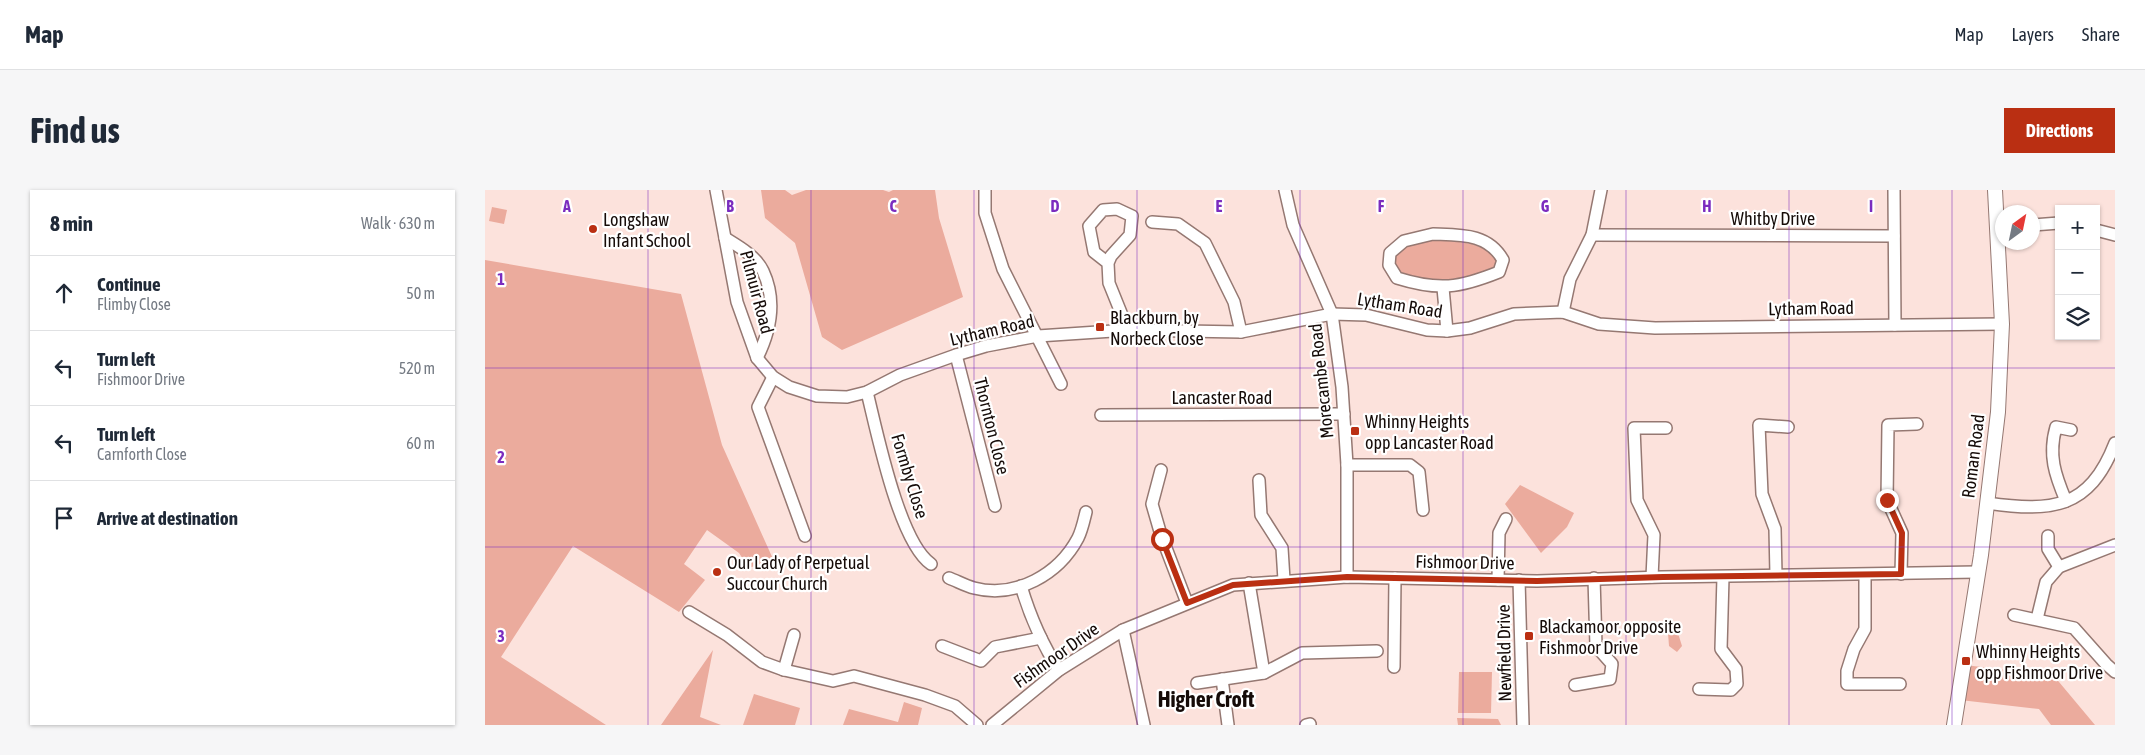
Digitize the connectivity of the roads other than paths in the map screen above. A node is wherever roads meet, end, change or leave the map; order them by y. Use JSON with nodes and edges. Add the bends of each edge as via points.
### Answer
{"nodes":[{"id":1,"x":716,"y":190,"type":"edge"},
{"id":2,"x":985,"y":190,"type":"edge"},
{"id":3,"x":1285,"y":190,"type":"edge"},
{"id":4,"x":1601,"y":190,"type":"edge"},
{"id":5,"x":1894,"y":190,"type":"edge"},
{"id":6,"x":1995,"y":190,"type":"edge"},
{"id":7,"x":1997,"y":205,"type":"edge"},
{"id":8,"x":1152,"y":222,"type":"dead end"},
{"id":9,"x":2055,"y":223,"type":"edge"},
{"id":10,"x":2040,"y":224,"type":"edge"},
{"id":11,"x":2100,"y":230,"type":"edge"},
{"id":12,"x":2114,"y":231,"type":"edge"},
{"id":13,"x":1592,"y":235,"type":"junction"},
{"id":14,"x":1894,"y":236,"type":"junction"},
{"id":15,"x":725,"y":238,"type":"junction"},
{"id":16,"x":2001,"y":250,"type":"edge"},
{"id":17,"x":1108,"y":263,"type":"junction"},
{"id":18,"x":1443,"y":288,"type":"junction"},
{"id":19,"x":1563,"y":312,"type":"junction"},
{"id":20,"x":1333,"y":314,"type":"junction"},
{"id":21,"x":2003,"y":324,"type":"junction"},
{"id":22,"x":1895,"y":325,"type":"junction"},
{"id":23,"x":1128,"y":330,"type":"junction"},
{"id":24,"x":1447,"y":331,"type":"junction"},
{"id":25,"x":1241,"y":332,"type":"junction"},
{"id":26,"x":1038,"y":336,"type":"junction"},
{"id":27,"x":956,"y":355,"type":"junction"},
{"id":28,"x":757,"y":358,"type":"junction"},
{"id":29,"x":773,"y":377,"type":"junction"},
{"id":30,"x":1061,"y":384,"type":"dead end"},
{"id":31,"x":867,"y":392,"type":"junction"},
{"id":32,"x":1344,"y":414,"type":"junction"},
{"id":33,"x":1101,"y":415,"type":"dead end"},
{"id":34,"x":1917,"y":424,"type":"dead end"},
{"id":35,"x":1788,"y":427,"type":"dead end"},
{"id":36,"x":1666,"y":428,"type":"dead end"},
{"id":37,"x":2071,"y":430,"type":"dead end"},
{"id":38,"x":2115,"y":443,"type":"edge"},
{"id":39,"x":1347,"y":465,"type":"junction"},
{"id":40,"x":2111,"y":467,"type":"edge"},
{"id":41,"x":1161,"y":470,"type":"dead end"},
{"id":42,"x":1259,"y":480,"type":"dead end"},
{"id":43,"x":2066,"y":501,"type":"junction"},
{"id":44,"x":1987,"y":503,"type":"junction"},
{"id":45,"x":995,"y":506,"type":"dead end"},
{"id":46,"x":1423,"y":510,"type":"dead end"},
{"id":47,"x":1086,"y":512,"type":"dead end"},
{"id":48,"x":1506,"y":519,"type":"dead end"},
{"id":49,"x":805,"y":536,"type":"dead end"},
{"id":50,"x":2048,"y":536,"type":"dead end"},
{"id":51,"x":2115,"y":545,"type":"edge"},
{"id":52,"x":931,"y":564,"type":"dead end"},
{"id":53,"x":2059,"y":567,"type":"junction"},
{"id":54,"x":1977,"y":572,"type":"junction"},
{"id":55,"x":1901,"y":574,"type":"junction"},
{"id":56,"x":1776,"y":575,"type":"junction"},
{"id":57,"x":1865,"y":575,"type":"junction"},
{"id":58,"x":1347,"y":577,"type":"junction"},
{"id":59,"x":1652,"y":577,"type":"junction"},
{"id":60,"x":1723,"y":577,"type":"junction"},
{"id":61,"x":949,"y":578,"type":"dead end"},
{"id":62,"x":1395,"y":578,"type":"junction"},
{"id":63,"x":1594,"y":578,"type":"junction"},
{"id":64,"x":1284,"y":580,"type":"junction"},
{"id":65,"x":1498,"y":580,"type":"junction"},
{"id":66,"x":1519,"y":580,"type":"junction"},
{"id":67,"x":1249,"y":583,"type":"junction"},
{"id":68,"x":1021,"y":586,"type":"junction"},
{"id":69,"x":1187,"y":603,"type":"junction"},
{"id":70,"x":689,"y":612,"type":"dead end"},
{"id":71,"x":2014,"y":615,"type":"dead end"},
{"id":72,"x":2037,"y":619,"type":"junction"},
{"id":73,"x":1123,"y":630,"type":"junction"},
{"id":74,"x":795,"y":635,"type":"dead end"},
{"id":75,"x":1041,"y":638,"type":"junction"},
{"id":76,"x":942,"y":646,"type":"dead end"},
{"id":77,"x":1377,"y":651,"type":"dead end"},
{"id":78,"x":1393,"y":667,"type":"dead end"},
{"id":79,"x":784,"y":670,"type":"junction"},
{"id":80,"x":1059,"y":670,"type":"junction"},
{"id":81,"x":2115,"y":672,"type":"edge"},
{"id":82,"x":1264,"y":673,"type":"junction"},
{"id":83,"x":1222,"y":679,"type":"junction"},
{"id":84,"x":1197,"y":683,"type":"dead end"},
{"id":85,"x":1575,"y":684,"type":"dead end"},
{"id":86,"x":1900,"y":684,"type":"dead end"},
{"id":87,"x":1699,"y":689,"type":"dead end"},
{"id":88,"x":977,"y":725,"type":"edge"},
{"id":89,"x":992,"y":725,"type":"edge"},
{"id":90,"x":1145,"y":725,"type":"edge"},
{"id":91,"x":1228,"y":725,"type":"edge"},
{"id":92,"x":1523,"y":725,"type":"edge"},
{"id":93,"x":1953,"y":725,"type":"edge"}],
"edges":[{"from":1,"to":15,"type":"street","name":"Pilmuir Road"},
{"from":2,"to":26,"type":"street","via":[[985,213],[1003,269]]},
{"from":3,"to":20,"type":"street","name":"Morecambe Road","via":[[1293,225]]},
{"from":4,"to":13,"type":"street"},
{"from":5,"to":14,"type":"street"},
{"from":6,"to":7,"type":"street","name":"Roman Road"},
{"from":8,"to":25,"type":"street","via":[[1178,224],[1205,243],[1234,302]]},
{"from":9,"to":10,"type":"street"},
{"from":11,"to":12,"type":"street"},
{"from":13,"to":14,"type":"street","name":"Whitby Drive"},
{"from":13,"to":19,"type":"street","via":[[1570,279]]},
{"from":14,"to":22,"type":"street"},
{"from":15,"to":28,"type":"street","name":"Pilmuir Road","via":[[737,302]]},
{"from":15,"to":28,"type":"street","via":[[746,251],[763,270],[771,316],[767,337]]},
{"from":16,"to":21,"type":"street","name":"Roman Road"},
{"from":17,"to":17,"type":"street","via":[[1130,236],[1132,216],[1117,210],[1103,210],[1089,226],[1094,252]]},
{"from":17,"to":23,"type":"street","via":[[1109,283]]},
{"from":18,"to":18,"type":"street","via":[[1417,285],[1397,278],[1389,265],[1390,253],[1404,241],[1433,234],[1467,235],[1496,248],[1503,260],[1499,272],[1472,283]]},
{"from":18,"to":24,"type":"street"},
{"from":19,"to":22,"type":"street","name":"Lytham Road","via":[[1599,324],[1655,328]]},
{"from":19,"to":24,"type":"street","name":"Lytham Road","via":[[1514,314],[1471,328]]},
{"from":20,"to":24,"type":"street","name":"Lytham Road","via":[[1366,315],[1427,330]]},
{"from":20,"to":25,"type":"street","name":"Lytham Road"},
{"from":20,"to":32,"type":"street","name":"Morecambe Road"},
{"from":21,"to":22,"type":"street","name":"Lytham Road"},
{"from":21,"to":44,"type":"street","name":"Roman Road","via":[[1998,412]]},
{"from":23,"to":25,"type":"street","name":"Lytham Road"},
{"from":23,"to":26,"type":"street","name":"Lytham Road"},
{"from":26,"to":27,"type":"street","name":"Lytham Road"},
{"from":26,"to":30,"type":"street"},
{"from":27,"to":31,"type":"street","name":"Lytham Road","via":[[900,375]]},
{"from":27,"to":45,"type":"street","name":"Thornton Close"},
{"from":28,"to":29,"type":"street","name":"Pilmuir Road"},
{"from":29,"to":31,"type":"street","name":"Lytham Road","via":[[789,387],[817,396],[847,397]]},
{"from":29,"to":49,"type":"street","via":[[758,407]]},
{"from":31,"to":52,"type":"street","name":"Formby Close","via":[[893,494],[913,541],[923,558]]},
{"from":32,"to":33,"type":"street","name":"Lancaster Road"},
{"from":32,"to":39,"type":"street","name":"Morecambe Road"},
{"from":34,"to":55,"type":"street","via":[[1888,425],[1887,500],[1902,533]]},
{"from":35,"to":56,"type":"street","via":[[1759,425],[1762,494],[1775,529]]},
{"from":36,"to":59,"type":"street","via":[[1634,428],[1637,500],[1654,535]]},
{"from":37,"to":43,"type":"street","via":[[2056,428],[2052,445],[2053,466]]},
{"from":38,"to":40,"type":"street"},
{"from":39,"to":46,"type":"street","via":[[1410,465],[1419,472]]},
{"from":39,"to":58,"type":"street","name":"Morecambe Road"},
{"from":40,"to":43,"type":"street","via":[[2086,491]]},
{"from":41,"to":69,"type":"street","via":[[1152,504]]},
{"from":42,"to":64,"type":"street","via":[[1261,515],[1282,548]]},
{"from":43,"to":44,"type":"street","via":[[2031,508]]},
{"from":44,"to":54,"type":"street","name":"Roman Road"},
{"from":47,"to":68,"type":"street","via":[[1078,537],[1059,564],[1034,583]]},
{"from":48,"to":65,"type":"street","via":[[1499,533]]},
{"from":50,"to":53,"type":"street","via":[[2048,549]]},
{"from":51,"to":53,"type":"street"},
{"from":53,"to":72,"type":"street","via":[[2045,582]]},
{"from":54,"to":55,"type":"street","name":"Fishmoor Drive"},
{"from":54,"to":93,"type":"street","name":"Roman Road"},
{"from":55,"to":57,"type":"street","name":"Fishmoor Drive"},
{"from":56,"to":57,"type":"street","name":"Fishmoor Drive"},
{"from":56,"to":60,"type":"street","name":"Fishmoor Drive"},
{"from":57,"to":86,"type":"street","via":[[1865,629],[1854,649],[1847,684]]},
{"from":58,"to":62,"type":"street","name":"Fishmoor Drive"},
{"from":58,"to":64,"type":"street","name":"Fishmoor Drive"},
{"from":59,"to":60,"type":"street","name":"Fishmoor Drive"},
{"from":59,"to":63,"type":"street","name":"Fishmoor Drive"},
{"from":60,"to":87,"type":"street","via":[[1721,650],[1736,669],[1737,684],[1731,690]]},
{"from":61,"to":68,"type":"street","via":[[975,589],[1003,590]]},
{"from":62,"to":65,"type":"street","name":"Fishmoor Drive"},
{"from":62,"to":78,"type":"street"},
{"from":63,"to":66,"type":"street","name":"Fishmoor Drive"},
{"from":63,"to":85,"type":"street","via":[[1596,646],[1612,664],[1610,679]]},
{"from":64,"to":67,"type":"street","name":"Fishmoor Drive"},
{"from":65,"to":66,"type":"street","name":"Fishmoor Drive"},
{"from":66,"to":92,"type":"street","name":"Newfield Drive"},
{"from":67,"to":69,"type":"street","name":"Fishmoor Drive","via":[[1233,585]]},
{"from":67,"to":82,"type":"street"},
{"from":68,"to":75,"type":"street"},
{"from":69,"to":73,"type":"street","name":"Fishmoor Drive"},
{"from":70,"to":79,"type":"street","via":[[762,662]]},
{"from":71,"to":72,"type":"street"},
{"from":72,"to":81,"type":"street","via":[[2070,626],[2078,631]]},
{"from":73,"to":80,"type":"street","name":"Fishmoor Drive"},
{"from":73,"to":90,"type":"street"},
{"from":74,"to":79,"type":"street"},
{"from":75,"to":76,"type":"street","via":[[995,647],[981,660]]},
{"from":75,"to":80,"type":"street"},
{"from":77,"to":82,"type":"street","via":[[1302,653]]},
{"from":79,"to":88,"type":"street","via":[[833,681],[854,676],[925,695],[955,706]]},
{"from":80,"to":89,"type":"street","name":"Fishmoor Drive"},
{"from":82,"to":83,"type":"street"},
{"from":83,"to":84,"type":"street"},
{"from":83,"to":91,"type":"street"}]}
